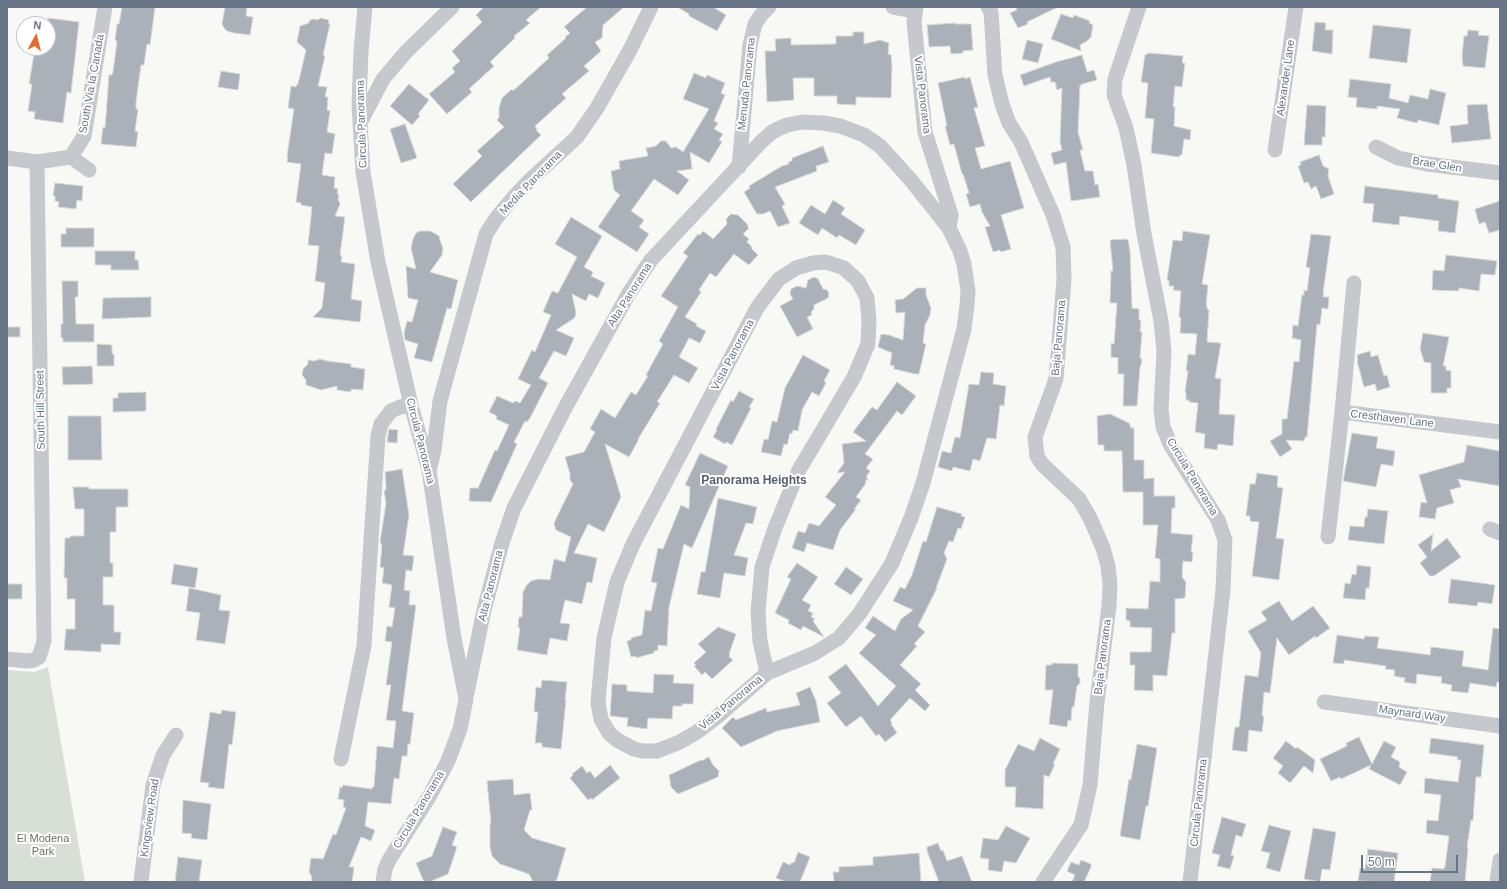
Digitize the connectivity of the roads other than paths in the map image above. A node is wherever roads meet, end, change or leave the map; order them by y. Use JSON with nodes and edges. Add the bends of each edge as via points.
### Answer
{"nodes":[{"id":1,"x":104,"y":7,"type":"edge"},
{"id":2,"x":365,"y":7,"type":"edge"},
{"id":3,"x":452,"y":7,"type":"edge"},
{"id":4,"x":651,"y":7,"type":"edge"},
{"id":5,"x":769,"y":7,"type":"edge"},
{"id":6,"x":893,"y":7,"type":"edge"},
{"id":7,"x":988,"y":7,"type":"edge"},
{"id":8,"x":1139,"y":7,"type":"edge"},
{"id":9,"x":1296,"y":7,"type":"edge"},
{"id":10,"x":915,"y":9,"type":"edge"},
{"id":11,"x":360,"y":124,"type":"junction"},
{"id":12,"x":1376,"y":147,"type":"dead end"},
{"id":13,"x":1275,"y":150,"type":"dead end"},
{"id":14,"x":71,"y":157,"type":"junction"},
{"id":15,"x":7,"y":158,"type":"edge"},
{"id":16,"x":37,"y":162,"type":"junction"},
{"id":17,"x":739,"y":167,"type":"junction"},
{"id":18,"x":89,"y":170,"type":"dead end"},
{"id":19,"x":1500,"y":173,"type":"edge"},
{"id":20,"x":948,"y":228,"type":"junction"},
{"id":21,"x":1354,"y":283,"type":"dead end"},
{"id":22,"x":411,"y":405,"type":"junction"},
{"id":23,"x":1342,"y":412,"type":"junction"},
{"id":24,"x":1500,"y":432,"type":"edge"},
{"id":25,"x":429,"y":470,"type":"junction"},
{"id":26,"x":1328,"y":537,"type":"dead end"},
{"id":27,"x":7,"y":659,"type":"edge"},
{"id":28,"x":767,"y":673,"type":"junction"},
{"id":29,"x":466,"y":699,"type":"junction"},
{"id":30,"x":1324,"y":702,"type":"dead end"},
{"id":31,"x":1500,"y":726,"type":"edge"},
{"id":32,"x":176,"y":735,"type":"dead end"},
{"id":33,"x":341,"y":758,"type":"dead end"},
{"id":34,"x":1500,"y":860,"type":"edge"},
{"id":35,"x":141,"y":882,"type":"edge"},
{"id":36,"x":383,"y":882,"type":"edge"},
{"id":37,"x":1043,"y":882,"type":"edge"},
{"id":38,"x":1190,"y":882,"type":"edge"},
{"id":39,"x":1497,"y":882,"type":"edge"}],
"edges":[{"from":1,"to":14,"type":"street","name":"South Via la Canada","via":[[84,136]]},
{"from":2,"to":11,"type":"street","name":"Circula Panorama","via":[[361,51]]},
{"from":3,"to":11,"type":"street","via":[[406,52],[383,79]]},
{"from":4,"to":25,"type":"street","name":"Media Panorama","via":[[597,108],[577,137],[513,198],[486,234],[440,401]]},
{"from":5,"to":17,"type":"street","name":"Menuda Panorama","via":[[755,24],[750,45]]},
{"from":6,"to":10,"type":"street"},
{"from":7,"to":37,"type":"street","name":"Baja Panorama","via":[[991,12],[995,75],[1002,104],[1053,215],[1063,247],[1064,280],[1056,379],[1035,437],[1037,456],[1042,464],[1079,499],[1090,518],[1103,548],[1110,585],[1090,785],[1083,817],[1081,825]]},
{"from":8,"to":38,"type":"street","name":"Circula Panorama","via":[[1115,79],[1114,95],[1126,128],[1134,165],[1160,320],[1164,351],[1160,409],[1163,427],[1171,446],[1218,520],[1225,540],[1222,590]]},
{"from":9,"to":13,"type":"street","name":"Alexander Lane"},
{"from":10,"to":20,"type":"street","name":"Vista Panorama","via":[[914,22],[925,132],[951,215]]},
{"from":11,"to":22,"type":"street","name":"Circula Panorama","via":[[363,172],[378,262]]},
{"from":12,"to":19,"type":"street","name":"Brae Glen","via":[[1398,158]]},
{"from":14,"to":16,"type":"street"},
{"from":14,"to":18,"type":"street"},
{"from":15,"to":16,"type":"street"},
{"from":16,"to":27,"type":"street","name":"South Hill Street","via":[[44,641],[39,657],[34,660]]},
{"from":17,"to":20,"type":"street","name":"Alta Panorama","via":[[772,132],[787,125],[814,122],[840,126],[864,135],[880,146],[910,178]]},
{"from":17,"to":29,"type":"street","name":"Alta Panorama","via":[[664,245],[640,276],[620,308],[514,508],[484,610]]},
{"from":20,"to":28,"type":"street","name":"Vista Panorama","via":[[964,264],[968,291],[966,317],[947,397],[911,518],[892,563],[860,613],[839,638],[815,653]]},
{"from":21,"to":23,"type":"street","name":"Cresthaven Lane"},
{"from":22,"to":25,"type":"street","name":"Circula Panorama"},
{"from":22,"to":33,"type":"street","via":[[391,411],[381,424],[378,436],[364,646]]},
{"from":23,"to":24,"type":"street","name":"Cresthaven Lane"},
{"from":23,"to":26,"type":"street"},
{"from":25,"to":29,"type":"street","name":"Circula Panorama","via":[[454,638]]},
{"from":28,"to":28,"type":"street","name":"Vista Panorama","via":[[760,641],[758,612],[762,567],[799,470],[854,377],[868,344],[867,298],[858,281],[844,268],[826,262],[796,268],[779,279],[757,308],[633,544],[617,582],[604,638],[598,690],[601,719],[609,733],[625,745],[642,751],[656,750],[680,742],[697,732]]},
{"from":29,"to":36,"type":"street","name":"Circula Panorama","via":[[460,729],[448,761],[430,797],[389,860]]},
{"from":30,"to":31,"type":"street","name":"Maynard Way"},
{"from":32,"to":35,"type":"street","name":"Kingsview Road","via":[[163,755],[153,785]]},
{"from":34,"to":39,"type":"street"}]}
